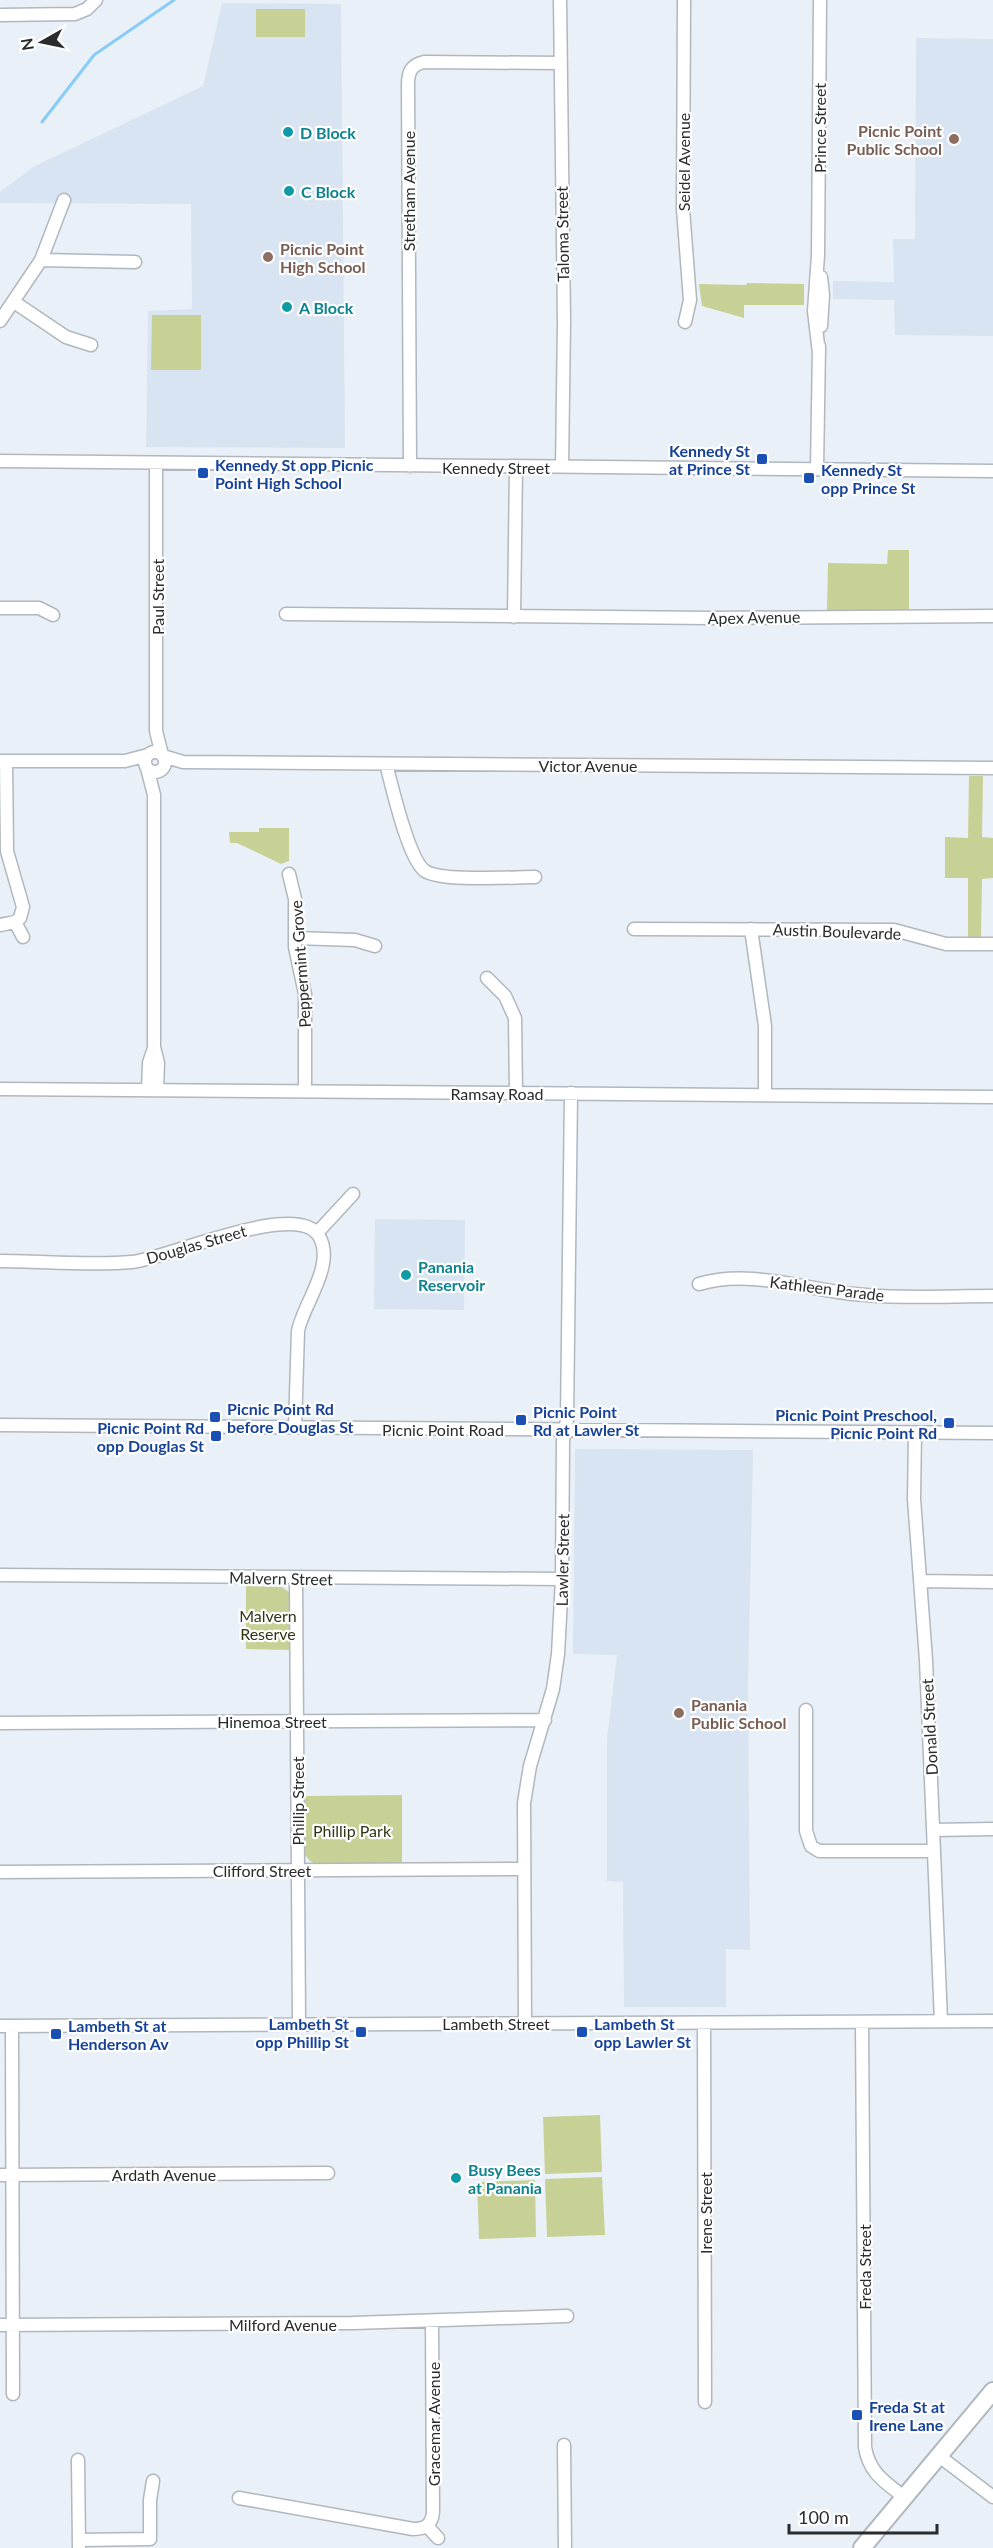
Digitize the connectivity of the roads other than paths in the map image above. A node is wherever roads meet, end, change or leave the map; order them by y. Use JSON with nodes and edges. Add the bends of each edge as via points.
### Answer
{"nodes":[{"id":1,"x":96,"y":0,"type":"edge"},
{"id":2,"x":560,"y":0,"type":"edge"},
{"id":3,"x":684,"y":0,"type":"edge"},
{"id":4,"x":820,"y":0,"type":"edge"},
{"id":5,"x":0,"y":15,"type":"edge"},
{"id":6,"x":561,"y":63,"type":"junction"},
{"id":7,"x":64,"y":200,"type":"dead end"},
{"id":8,"x":41,"y":260,"type":"junction"},
{"id":9,"x":135,"y":262,"type":"dead end"},
{"id":10,"x":14,"y":302,"type":"junction"},
{"id":11,"x":0,"y":321,"type":"edge"},
{"id":12,"x":685,"y":322,"type":"dead end"},
{"id":13,"x":92,"y":345,"type":"dead end"},
{"id":14,"x":0,"y":461,"type":"edge"},
{"id":15,"x":156,"y":463,"type":"junction"},
{"id":16,"x":410,"y":466,"type":"junction"},
{"id":17,"x":516,"y":467,"type":"junction"},
{"id":18,"x":562,"y":467,"type":"junction"},
{"id":19,"x":817,"y":469,"type":"junction"},
{"id":20,"x":993,"y":471,"type":"edge"},
{"id":21,"x":0,"y":608,"type":"edge"},
{"id":22,"x":286,"y":614,"type":"dead end"},
{"id":23,"x":52,"y":615,"type":"dead end"},
{"id":24,"x":993,"y":616,"type":"edge"},
{"id":25,"x":514,"y":617,"type":"junction"},
{"id":26,"x":152,"y":759,"type":"junction"},
{"id":27,"x":3,"y":761,"type":"edge"},
{"id":28,"x":183,"y":762,"type":"junction"},
{"id":29,"x":386,"y":764,"type":"junction"},
{"id":30,"x":993,"y":768,"type":"edge"},
{"id":31,"x":161,"y":770,"type":"junction"},
{"id":32,"x":154,"y":795,"type":"junction"},
{"id":33,"x":289,"y":874,"type":"dead end"},
{"id":34,"x":535,"y":877,"type":"dead end"},
{"id":35,"x":15,"y":922,"type":"junction"},
{"id":36,"x":0,"y":925,"type":"edge"},
{"id":37,"x":634,"y":929,"type":"dead end"},
{"id":38,"x":751,"y":929,"type":"junction"},
{"id":39,"x":22,"y":938,"type":"dead end"},
{"id":40,"x":295,"y":938,"type":"junction"},
{"id":41,"x":993,"y":944,"type":"edge"},
{"id":42,"x":375,"y":946,"type":"dead end"},
{"id":43,"x":487,"y":978,"type":"dead end"},
{"id":44,"x":0,"y":1089,"type":"edge"},
{"id":45,"x":153,"y":1090,"type":"junction"},
{"id":46,"x":305,"y":1091,"type":"junction"},
{"id":47,"x":516,"y":1093,"type":"junction"},
{"id":48,"x":571,"y":1093,"type":"junction"},
{"id":49,"x":765,"y":1095,"type":"junction"},
{"id":50,"x":993,"y":1097,"type":"edge"},
{"id":51,"x":352,"y":1194,"type":"dead end"},
{"id":52,"x":317,"y":1233,"type":"junction"},
{"id":53,"x":0,"y":1261,"type":"edge"},
{"id":54,"x":699,"y":1284,"type":"dead end"},
{"id":55,"x":993,"y":1296,"type":"edge"},
{"id":56,"x":0,"y":1425,"type":"edge"},
{"id":57,"x":295,"y":1428,"type":"junction"},
{"id":58,"x":565,"y":1430,"type":"junction"},
{"id":59,"x":915,"y":1433,"type":"junction"},
{"id":60,"x":993,"y":1433,"type":"edge"},
{"id":61,"x":0,"y":1575,"type":"edge"},
{"id":62,"x":296,"y":1579,"type":"junction"},
{"id":63,"x":562,"y":1579,"type":"junction"},
{"id":64,"x":920,"y":1581,"type":"junction"},
{"id":65,"x":993,"y":1582,"type":"edge"},
{"id":66,"x":806,"y":1710,"type":"dead end"},
{"id":67,"x":545,"y":1720,"type":"junction"},
{"id":68,"x":297,"y":1721,"type":"junction"},
{"id":69,"x":0,"y":1723,"type":"edge"},
{"id":70,"x":993,"y":1829,"type":"edge"},
{"id":71,"x":933,"y":1830,"type":"junction"},
{"id":72,"x":934,"y":1851,"type":"junction"},
{"id":73,"x":524,"y":1869,"type":"junction"},
{"id":74,"x":298,"y":1870,"type":"junction"},
{"id":75,"x":0,"y":1872,"type":"edge"},
{"id":76,"x":941,"y":2021,"type":"junction"},
{"id":77,"x":993,"y":2021,"type":"edge"},
{"id":78,"x":862,"y":2022,"type":"junction"},
{"id":79,"x":525,"y":2023,"type":"junction"},
{"id":80,"x":704,"y":2023,"type":"junction"},
{"id":81,"x":299,"y":2024,"type":"junction"},
{"id":82,"x":6,"y":2026,"type":"edge"},
{"id":83,"x":328,"y":2173,"type":"dead end"},
{"id":84,"x":0,"y":2175,"type":"edge"},
{"id":85,"x":13,"y":2175,"type":"junction"},
{"id":86,"x":567,"y":2316,"type":"dead end"},
{"id":87,"x":432,"y":2321,"type":"junction"},
{"id":88,"x":0,"y":2325,"type":"edge"},
{"id":89,"x":14,"y":2325,"type":"junction"},
{"id":90,"x":993,"y":2391,"type":"edge"},
{"id":91,"x":13,"y":2394,"type":"dead end"},
{"id":92,"x":705,"y":2403,"type":"dead end"},
{"id":93,"x":564,"y":2445,"type":"dead end"},
{"id":94,"x":939,"y":2456,"type":"junction"},
{"id":95,"x":78,"y":2460,"type":"dead end"},
{"id":96,"x":153,"y":2481,"type":"dead end"},
{"id":97,"x":903,"y":2497,"type":"junction"},
{"id":98,"x":993,"y":2497,"type":"edge"},
{"id":99,"x":239,"y":2498,"type":"dead end"},
{"id":100,"x":428,"y":2526,"type":"junction"},
{"id":101,"x":438,"y":2538,"type":"dead end"},
{"id":102,"x":79,"y":2544,"type":"edge"},
{"id":103,"x":565,"y":2548,"type":"edge"},
{"id":104,"x":862,"y":2548,"type":"edge"}],
"edges":[{"from":1,"to":5,"type":"street","via":[[82,13]]},
{"from":2,"to":6,"type":"street","name":"Taloma Street"},
{"from":3,"to":12,"type":"street","name":"Seidel Avenue","via":[[683,209],[690,300]]},
{"from":4,"to":19,"type":"street","name":"Prince Street","via":[[818,255],[823,295]]},
{"from":6,"to":16,"type":"street","name":"Stretham Avenue","via":[[424,62],[410,70]]},
{"from":6,"to":18,"type":"street","name":"Taloma Street"},
{"from":7,"to":8,"type":"street"},
{"from":8,"to":9,"type":"street"},
{"from":8,"to":10,"type":"street"},
{"from":10,"to":11,"type":"street"},
{"from":10,"to":13,"type":"street","via":[[66,337]]},
{"from":14,"to":15,"type":"street","name":"Kennedy Street"},
{"from":15,"to":16,"type":"street","name":"Kennedy Street"},
{"from":15,"to":26,"type":"street","name":"Paul Street","via":[[156,731],[152,737]]},
{"from":16,"to":17,"type":"street","name":"Kennedy Street"},
{"from":17,"to":18,"type":"street","name":"Kennedy Street"},
{"from":17,"to":25,"type":"street"},
{"from":18,"to":19,"type":"street","name":"Kennedy Street"},
{"from":19,"to":20,"type":"street","name":"Kennedy Street"},
{"from":21,"to":23,"type":"street","via":[[39,608]]},
{"from":22,"to":25,"type":"street","name":"Apex Avenue"},
{"from":24,"to":25,"type":"street","name":"Apex Avenue"},
{"from":26,"to":27,"type":"street"},
{"from":26,"to":28,"type":"street","name":"Victor Avenue"},
{"from":26,"to":31,"type":"street","name":"Paul Street","via":[[165,761]]},
{"from":26,"to":32,"type":"street"},
{"from":27,"to":35,"type":"street","via":[[7,851],[23,907]]},
{"from":28,"to":29,"type":"street","name":"Victor Avenue"},
{"from":28,"to":31,"type":"street","name":"Victor Avenue"},
{"from":29,"to":30,"type":"street","name":"Victor Avenue"},
{"from":29,"to":34,"type":"street","via":[[414,858],[425,871],[441,876]]},
{"from":31,"to":32,"type":"street"},
{"from":32,"to":45,"type":"street","via":[[154,1047],[158,1064]]},
{"from":33,"to":40,"type":"street","name":"Peppermint Grove","via":[[295,898]]},
{"from":35,"to":36,"type":"street"},
{"from":35,"to":39,"type":"street"},
{"from":37,"to":38,"type":"street","name":"Austin Boulevarde"},
{"from":38,"to":41,"type":"street","name":"Austin Boulevarde","via":[[894,930],[939,943]]},
{"from":38,"to":49,"type":"street","name":"Austin Boulevarde","via":[[765,1026]]},
{"from":40,"to":42,"type":"street","via":[[355,939]]},
{"from":40,"to":46,"type":"street","name":"Peppermint Grove","via":[[305,994]]},
{"from":43,"to":47,"type":"street","via":[[506,996],[515,1018]]},
{"from":44,"to":45,"type":"street","name":"Ramsay Road"},
{"from":45,"to":46,"type":"street","name":"Ramsay Road"},
{"from":46,"to":47,"type":"street","name":"Ramsay Road"},
{"from":47,"to":48,"type":"street","name":"Ramsay Road"},
{"from":48,"to":49,"type":"street","name":"Ramsay Road"},
{"from":48,"to":58,"type":"street","name":"Lawler Street"},
{"from":49,"to":50,"type":"street","name":"Ramsay Road"},
{"from":51,"to":52,"type":"street"},
{"from":52,"to":53,"type":"street","name":"Douglas Street","via":[[303,1226],[253,1227],[130,1262]]},
{"from":52,"to":57,"type":"street","via":[[322,1246],[320,1275],[301,1317],[297,1337]]},
{"from":54,"to":55,"type":"street","name":"Kathleen Parade","via":[[713,1279],[749,1279],[864,1295]]},
{"from":56,"to":57,"type":"street","name":"Picnic Point Road"},
{"from":57,"to":58,"type":"street","name":"Picnic Point Road"},
{"from":58,"to":59,"type":"street","name":"Picnic Point Road"},
{"from":58,"to":63,"type":"street","name":"Lawler Street"},
{"from":59,"to":60,"type":"street","name":"Picnic Point Road"},
{"from":59,"to":64,"type":"street","name":"Donald Street","via":[[914,1499]]},
{"from":61,"to":62,"type":"street","name":"Malvern Street"},
{"from":62,"to":63,"type":"street","name":"Malvern Street"},
{"from":62,"to":68,"type":"street","name":"Phillip Street"},
{"from":63,"to":67,"type":"street","name":"Lawler Street","via":[[557,1661]]},
{"from":64,"to":65,"type":"street"},
{"from":64,"to":71,"type":"street","name":"Donald Street"},
{"from":66,"to":72,"type":"street","via":[[806,1831],[811,1846],[819,1851]]},
{"from":67,"to":68,"type":"street","name":"Hinemoa Street"},
{"from":67,"to":73,"type":"street","name":"Lawler Street","via":[[525,1790]]},
{"from":68,"to":69,"type":"street","name":"Hinemoa Street"},
{"from":68,"to":74,"type":"street","name":"Phillip Street"},
{"from":70,"to":71,"type":"street"},
{"from":71,"to":72,"type":"street","name":"Donald Street"},
{"from":72,"to":76,"type":"street","name":"Donald Street"},
{"from":73,"to":74,"type":"street","name":"Clifford Street"},
{"from":73,"to":79,"type":"street","name":"Lawler Street"},
{"from":74,"to":75,"type":"street","name":"Clifford Street"},
{"from":74,"to":81,"type":"street","name":"Phillip Street"},
{"from":76,"to":77,"type":"street","name":"Lambeth Street"},
{"from":76,"to":78,"type":"street","name":"Lambeth Street"},
{"from":78,"to":80,"type":"street","name":"Lambeth Street"},
{"from":78,"to":97,"type":"street","name":"Freda Street","via":[[865,2447],[870,2468]]},
{"from":79,"to":80,"type":"street","name":"Lambeth Street"},
{"from":79,"to":81,"type":"street","name":"Lambeth Street"},
{"from":80,"to":92,"type":"street","name":"Irene Street"},
{"from":81,"to":82,"type":"street","name":"Lambeth Street"},
{"from":82,"to":85,"type":"street"},
{"from":83,"to":85,"type":"street","name":"Ardath Avenue"},
{"from":84,"to":85,"type":"street","name":"Ardath Avenue"},
{"from":85,"to":89,"type":"street"},
{"from":86,"to":87,"type":"street","name":"Milford Avenue"},
{"from":87,"to":89,"type":"street","name":"Milford Avenue"},
{"from":87,"to":100,"type":"street","name":"Gracemar Avenue","via":[[434,2512]]},
{"from":88,"to":89,"type":"street","name":"Milford Avenue"},
{"from":89,"to":91,"type":"street"},
{"from":90,"to":94,"type":"main road"},
{"from":93,"to":103,"type":"street"},
{"from":94,"to":97,"type":"main road"},
{"from":94,"to":98,"type":"street"},
{"from":95,"to":102,"type":"street"},
{"from":96,"to":102,"type":"street","via":[[150,2538]]},
{"from":97,"to":104,"type":"main road"},
{"from":99,"to":100,"type":"street","via":[[413,2529]]},
{"from":100,"to":101,"type":"street"}]}
